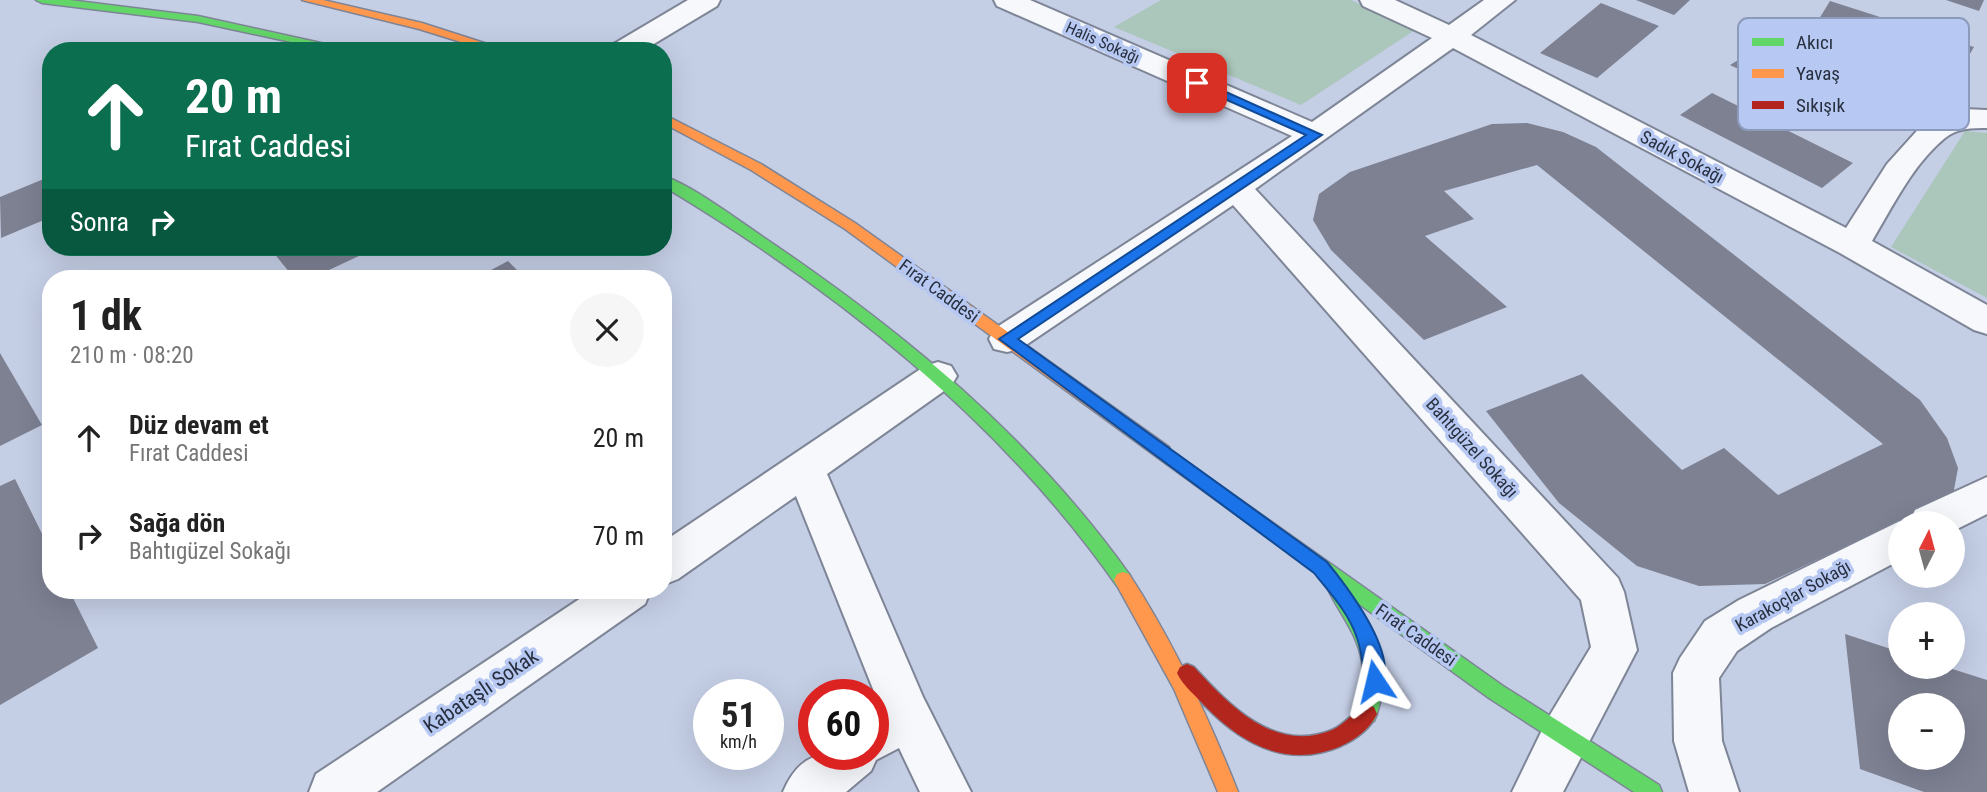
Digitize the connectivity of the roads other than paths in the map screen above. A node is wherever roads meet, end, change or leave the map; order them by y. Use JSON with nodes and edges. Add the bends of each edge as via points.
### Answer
{"nodes":[{"id":1,"x":42,"y":0,"type":"edge"},
{"id":2,"x":308,"y":0,"type":"edge"},
{"id":3,"x":707,"y":0,"type":"edge"},
{"id":4,"x":1007,"y":0,"type":"edge"},
{"id":5,"x":1373,"y":0,"type":"edge"},
{"id":6,"x":1502,"y":0,"type":"edge"},
{"id":7,"x":1453,"y":37,"type":"junction"},
{"id":8,"x":308,"y":42,"type":"edge"},
{"id":9,"x":472,"y":42,"type":"edge"},
{"id":10,"x":637,"y":42,"type":"edge"},
{"id":11,"x":1969,"y":118,"type":"edge"},
{"id":12,"x":1987,"y":119,"type":"edge"},
{"id":13,"x":672,"y":123,"type":"edge"},
{"id":14,"x":1935,"y":130,"type":"edge"},
{"id":15,"x":1315,"y":135,"type":"junction"},
{"id":16,"x":672,"y":186,"type":"edge"},
{"id":17,"x":1235,"y":187,"type":"junction"},
{"id":18,"x":1852,"y":245,"type":"junction"},
{"id":19,"x":1987,"y":321,"type":"edge"},
{"id":20,"x":1007,"y":339,"type":"junction"},
{"id":21,"x":938,"y":376,"type":"junction"},
{"id":22,"x":805,"y":469,"type":"junction"},
{"id":23,"x":1987,"y":494,"type":"edge"},
{"id":24,"x":1954,"y":511,"type":"edge"},
{"id":25,"x":1888,"y":544,"type":"edge"},
{"id":26,"x":672,"y":560,"type":"edge"},
{"id":27,"x":1320,"y":567,"type":"junction"},
{"id":28,"x":616,"y":599,"type":"edge"},
{"id":29,"x":1165,"y":648,"type":"junction"},
{"id":30,"x":890,"y":725,"type":"edge"},
{"id":31,"x":1564,"y":737,"type":"junction"},
{"id":32,"x":835,"y":770,"type":"edge"},
{"id":33,"x":334,"y":792,"type":"edge"},
{"id":34,"x":808,"y":792,"type":"edge"},
{"id":35,"x":946,"y":792,"type":"edge"},
{"id":36,"x":1228,"y":792,"type":"edge"},
{"id":37,"x":1537,"y":792,"type":"edge"},
{"id":38,"x":1652,"y":792,"type":"edge"},
{"id":39,"x":1714,"y":792,"type":"edge"}],
"edges":[{"from":1,"to":8,"type":"main road","via":[[198,19]]},
{"from":2,"to":9,"type":"main road"},
{"from":3,"to":10,"type":"street"},
{"from":4,"to":15,"type":"street","name":"Halis Sokağı"},
{"from":5,"to":7,"type":"street","name":"Sadık Sokağı"},
{"from":6,"to":7,"type":"street"},
{"from":7,"to":15,"type":"street"},
{"from":7,"to":18,"type":"street","name":"Sadık Sokağı"},
{"from":11,"to":12,"type":"street"},
{"from":13,"to":20,"type":"main road","name":"Fırat Caddesi","via":[[801,194]]},
{"from":14,"to":18,"type":"street","via":[[1898,172]]},
{"from":15,"to":17,"type":"street"},
{"from":16,"to":21,"type":"main road","via":[[778,251]]},
{"from":17,"to":20,"type":"street"},
{"from":17,"to":31,"type":"street","name":"Bahtıgüzel Sokağı","via":[[1602,592],[1614,650]]},
{"from":18,"to":19,"type":"street","name":"Sadık Sokağı"},
{"from":20,"to":27,"type":"main road","name":"Fırat Caddesi"},
{"from":21,"to":22,"type":"street"},
{"from":21,"to":29,"type":"main road","via":[[998,429],[1091,532]]},
{"from":22,"to":26,"type":"street"},
{"from":22,"to":30,"type":"street"},
{"from":23,"to":24,"type":"street"},
{"from":25,"to":39,"type":"street","name":"Karakoçlar Sokağı","via":[[1721,636],[1696,673],[1698,741]]},
{"from":27,"to":29,"type":"main road","via":[[1350,604],[1375,667],[1376,695],[1363,722],[1340,739],[1307,748],[1272,742],[1235,720]]},
{"from":27,"to":31,"type":"main road","name":"Fırat Caddesi"},
{"from":28,"to":33,"type":"street","name":"Kabataşlı Sokak"},
{"from":29,"to":36,"type":"main road"},
{"from":30,"to":35,"type":"street"},
{"from":31,"to":37,"type":"street","name":"Bahtıgüzel Sokağı"},
{"from":31,"to":38,"type":"main road","name":"Fırat Caddesi"},
{"from":32,"to":34,"type":"street"}]}
